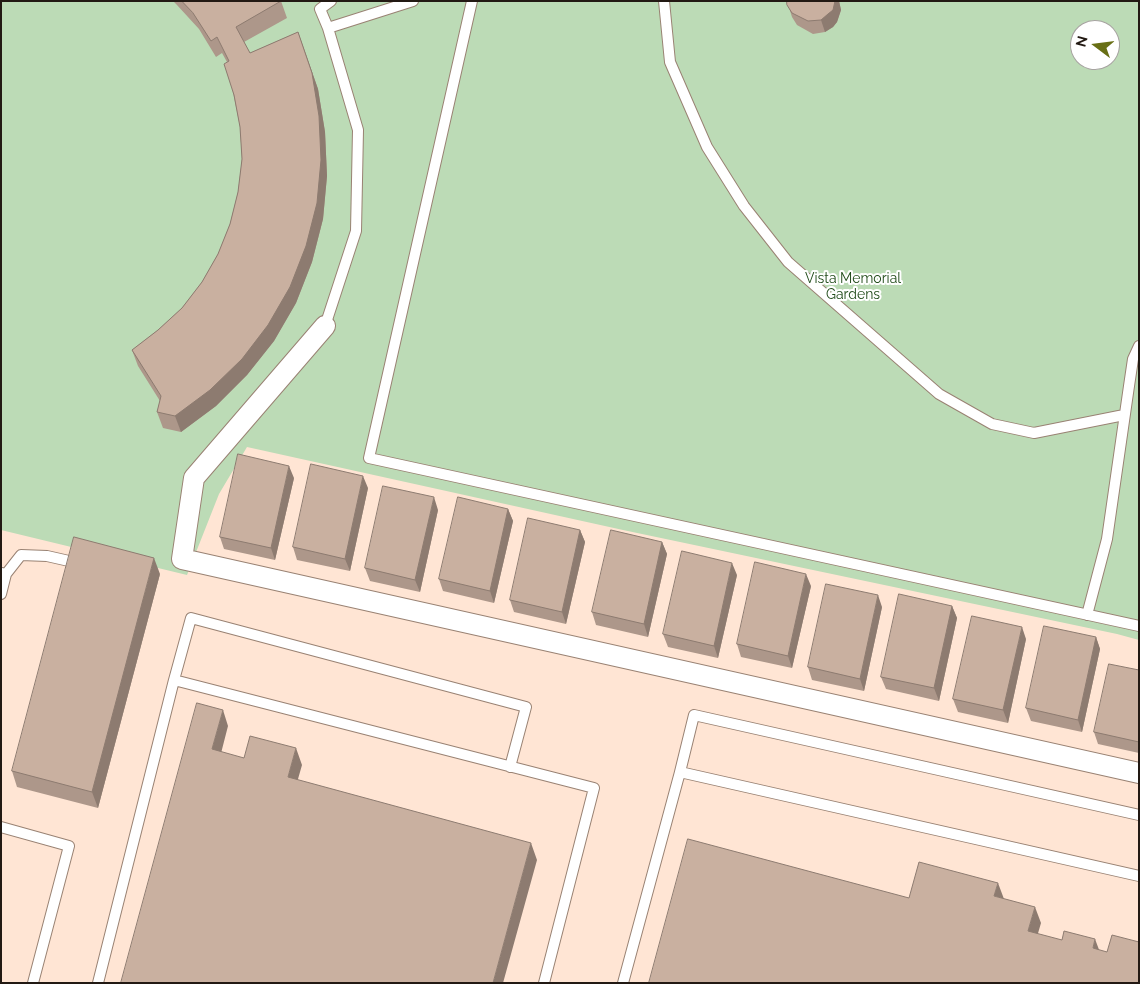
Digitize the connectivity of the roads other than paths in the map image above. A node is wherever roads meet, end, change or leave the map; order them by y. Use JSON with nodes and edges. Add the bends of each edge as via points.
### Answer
{"nodes":[{"id":1,"x":331,"y":1,"type":"edge"},
{"id":2,"x":413,"y":1,"type":"edge"},
{"id":3,"x":472,"y":1,"type":"edge"},
{"id":4,"x":664,"y":1,"type":"edge"},
{"id":5,"x":328,"y":28,"type":"junction"},
{"id":6,"x":325,"y":326,"type":"joint"},
{"id":7,"x":1139,"y":346,"type":"edge"},
{"id":8,"x":1124,"y":415,"type":"junction"},
{"id":9,"x":68,"y":561,"type":"edge"},
{"id":10,"x":4,"y":574,"type":"edge"},
{"id":11,"x":1,"y":594,"type":"edge"},
{"id":12,"x":1087,"y":615,"type":"junction"},
{"id":13,"x":1139,"y":626,"type":"edge"},
{"id":14,"x":174,"y":680,"type":"junction"},
{"id":15,"x":510,"y":767,"type":"junction"},
{"id":16,"x":680,"y":772,"type":"junction"},
{"id":17,"x":1139,"y":773,"type":"edge"},
{"id":18,"x":1139,"y":816,"type":"edge"},
{"id":19,"x":1,"y":827,"type":"edge"},
{"id":20,"x":1139,"y":876,"type":"edge"},
{"id":21,"x":34,"y":983,"type":"edge"},
{"id":22,"x":98,"y":983,"type":"edge"},
{"id":23,"x":544,"y":983,"type":"edge"},
{"id":24,"x":623,"y":983,"type":"edge"}],
"edges":[{"from":1,"to":5,"type":"lane","via":[[320,9]]},
{"from":2,"to":5,"type":"lane"},
{"from":3,"to":12,"type":"lane","via":[[369,458]]},
{"from":4,"to":8,"type":"lane","via":[[670,62],[707,147],[744,206],[788,262],[939,394],[992,424],[1034,433]]},
{"from":5,"to":6,"type":"lane","via":[[358,130],[356,231]]},
{"from":6,"to":17,"type":"street","via":[[194,478],[182,559]]},
{"from":7,"to":8,"type":"lane"},
{"from":8,"to":12,"type":"lane","via":[[1106,539]]},
{"from":9,"to":10,"type":"lane","via":[[21,555]]},
{"from":10,"to":11,"type":"lane"},
{"from":12,"to":13,"type":"lane"},
{"from":14,"to":15,"type":"lane"},
{"from":14,"to":15,"type":"lane","via":[[191,618],[526,707]]},
{"from":14,"to":22,"type":"lane"},
{"from":15,"to":23,"type":"lane","via":[[594,788]]},
{"from":16,"to":18,"type":"lane","via":[[694,715]]},
{"from":16,"to":20,"type":"lane"},
{"from":16,"to":24,"type":"lane"},
{"from":19,"to":21,"type":"lane","via":[[69,846]]}]}
